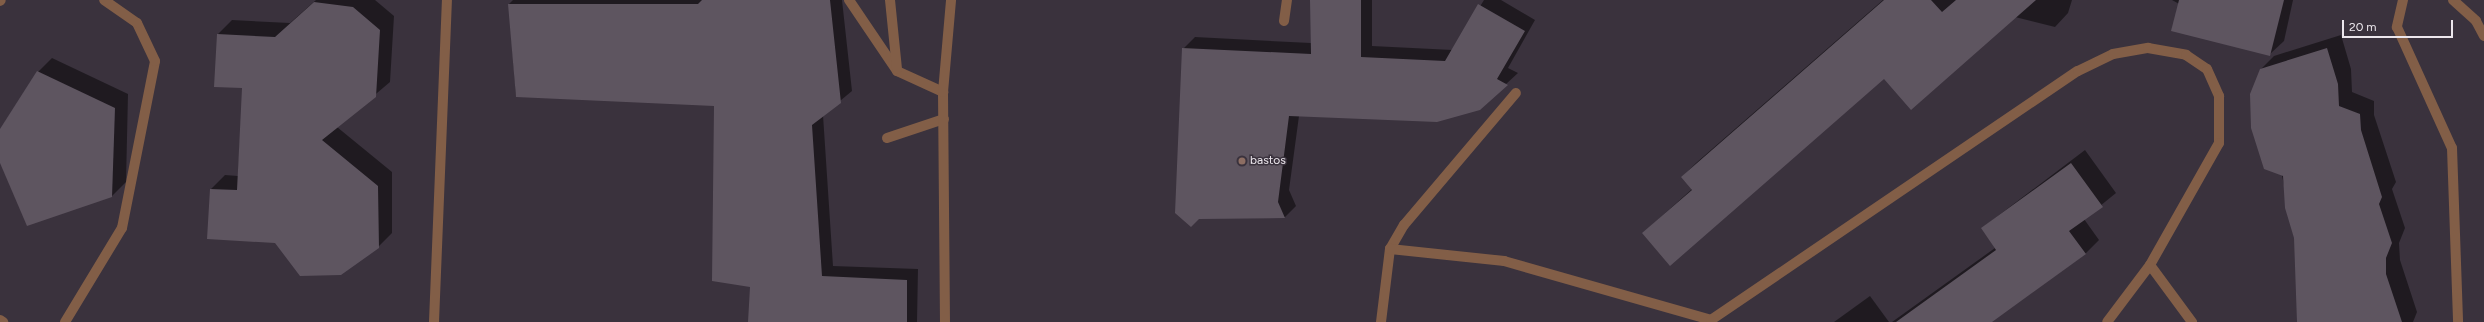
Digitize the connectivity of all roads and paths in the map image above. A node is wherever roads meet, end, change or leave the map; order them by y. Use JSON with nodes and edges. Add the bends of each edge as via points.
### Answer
{"nodes":[{"id":1,"x":104,"y":0,"type":"edge"},
{"id":2,"x":447,"y":0,"type":"edge"},
{"id":3,"x":849,"y":0,"type":"edge"},
{"id":4,"x":890,"y":0,"type":"edge"},
{"id":5,"x":952,"y":0,"type":"edge"},
{"id":6,"x":1287,"y":0,"type":"edge"},
{"id":7,"x":2403,"y":0,"type":"edge"},
{"id":8,"x":2453,"y":0,"type":"edge"},
{"id":9,"x":1284,"y":22,"type":"dead end"},
{"id":10,"x":2484,"y":36,"type":"edge"},
{"id":11,"x":898,"y":71,"type":"junction"},
{"id":12,"x":943,"y":92,"type":"junction"},
{"id":13,"x":1516,"y":93,"type":"dead end"},
{"id":14,"x":944,"y":119,"type":"junction"},
{"id":15,"x":887,"y":138,"type":"dead end"},
{"id":16,"x":1390,"y":249,"type":"junction"},
{"id":17,"x":2150,"y":265,"type":"junction"},
{"id":18,"x":0,"y":320,"type":"edge"},
{"id":19,"x":1711,"y":321,"type":"edge"},
{"id":20,"x":3,"y":322,"type":"edge"},
{"id":21,"x":65,"y":322,"type":"edge"},
{"id":22,"x":434,"y":322,"type":"edge"},
{"id":23,"x":945,"y":322,"type":"edge"},
{"id":24,"x":1381,"y":322,"type":"edge"},
{"id":25,"x":2107,"y":322,"type":"edge"},
{"id":26,"x":2192,"y":322,"type":"edge"},
{"id":27,"x":2458,"y":322,"type":"edge"}],
"edges":[{"from":1,"to":21,"type":"street","via":[[137,23],[155,61],[122,228]]},
{"from":2,"to":22,"type":"street"},
{"from":3,"to":11,"type":"street"},
{"from":4,"to":11,"type":"street"},
{"from":5,"to":12,"type":"street"},
{"from":6,"to":9,"type":"street"},
{"from":7,"to":27,"type":"street","via":[[2397,27],[2452,148]]},
{"from":8,"to":10,"type":"street","via":[[2476,21]]},
{"from":11,"to":12,"type":"street"},
{"from":12,"to":14,"type":"street"},
{"from":13,"to":16,"type":"street","via":[[1404,225]]},
{"from":14,"to":15,"type":"street"},
{"from":14,"to":23,"type":"street"},
{"from":16,"to":19,"type":"street","via":[[1504,261]]},
{"from":16,"to":24,"type":"street"},
{"from":17,"to":19,"type":"street","via":[[2219,142],[2219,96],[2207,69],[2186,55],[2148,48],[2114,54],[2078,71]]},
{"from":17,"to":25,"type":"street"},
{"from":17,"to":26,"type":"street"},
{"from":18,"to":20,"type":"street"}]}
